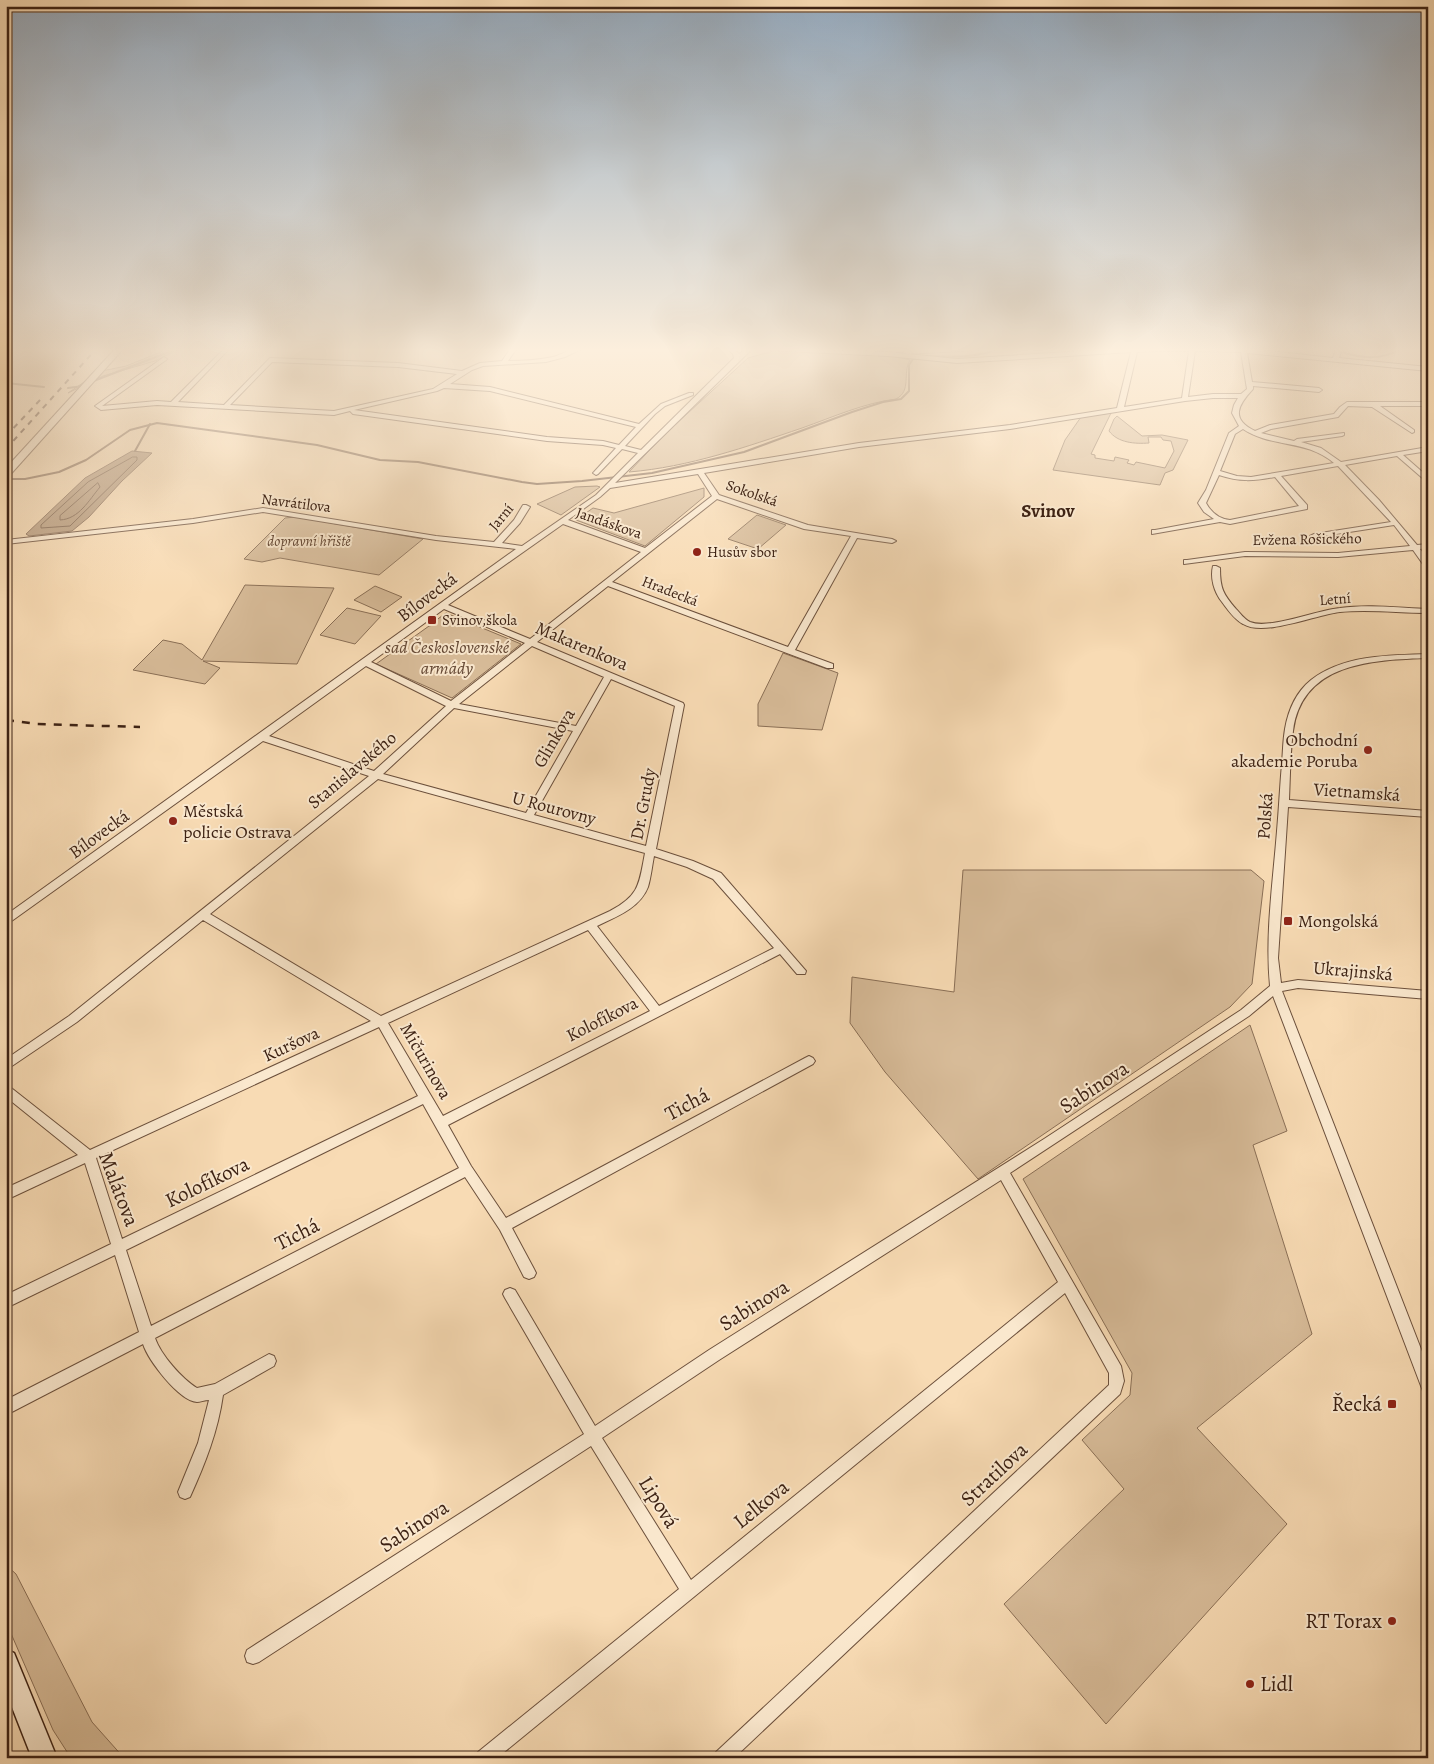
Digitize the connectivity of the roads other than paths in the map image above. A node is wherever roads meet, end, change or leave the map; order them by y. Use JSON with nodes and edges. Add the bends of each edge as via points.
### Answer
{"nodes":[{"id":1,"x":46,"y":430,"type":"edge"},
{"id":2,"x":485,"y":430,"type":"edge"},
{"id":3,"x":635,"y":430,"type":"edge"},
{"id":4,"x":664,"y":430,"type":"edge"},
{"id":5,"x":982,"y":430,"type":"edge"},
{"id":6,"x":1236,"y":430,"type":"edge"},
{"id":7,"x":1250,"y":430,"type":"edge"},
{"id":8,"x":1261,"y":430,"type":"edge"},
{"id":9,"x":1255,"y":433,"type":"junction"},
{"id":10,"x":1342,"y":434,"type":"dead end"},
{"id":11,"x":1291,"y":442,"type":"junction"},
{"id":12,"x":620,"y":446,"type":"junction"},
{"id":13,"x":1428,"y":449,"type":"edge"},
{"id":14,"x":642,"y":452,"type":"junction"},
{"id":15,"x":1398,"y":454,"type":"junction"},
{"id":16,"x":1339,"y":463,"type":"junction"},
{"id":17,"x":700,"y":472,"type":"junction"},
{"id":18,"x":1217,"y":472,"type":"junction"},
{"id":19,"x":596,"y":473,"type":"dead end"},
{"id":20,"x":7,"y":474,"type":"edge"},
{"id":21,"x":1276,"y":474,"type":"junction"},
{"id":22,"x":1427,"y":480,"type":"edge"},
{"id":23,"x":610,"y":486,"type":"junction"},
{"id":24,"x":716,"y":496,"type":"junction"},
{"id":25,"x":526,"y":507,"type":"dead end"},
{"id":26,"x":1221,"y":520,"type":"junction"},
{"id":27,"x":563,"y":521,"type":"junction"},
{"id":28,"x":1395,"y":523,"type":"junction"},
{"id":29,"x":1155,"y":532,"type":"dead end"},
{"id":30,"x":855,"y":535,"type":"junction"},
{"id":31,"x":1314,"y":536,"type":"dead end"},
{"id":32,"x":892,"y":541,"type":"dead end"},
{"id":33,"x":6,"y":542,"type":"edge"},
{"id":34,"x":497,"y":544,"type":"junction"},
{"id":35,"x":1428,"y":546,"type":"edge"},
{"id":36,"x":1417,"y":547,"type":"junction"},
{"id":37,"x":523,"y":548,"type":"junction"},
{"id":38,"x":646,"y":551,"type":"junction"},
{"id":39,"x":1187,"y":562,"type":"dead end"},
{"id":40,"x":1428,"y":565,"type":"edge"},
{"id":41,"x":1216,"y":568,"type":"dead end"},
{"id":42,"x":608,"y":583,"type":"junction"},
{"id":43,"x":443,"y":606,"type":"junction"},
{"id":44,"x":1428,"y":611,"type":"edge"},
{"id":45,"x":532,"y":642,"type":"junction"},
{"id":46,"x":790,"y":651,"type":"junction"},
{"id":47,"x":1428,"y":656,"type":"edge"},
{"id":48,"x":364,"y":662,"type":"junction"},
{"id":49,"x":830,"y":666,"type":"dead end"},
{"id":50,"x":609,"y":676,"type":"junction"},
{"id":51,"x":452,"y":705,"type":"junction"},
{"id":52,"x":680,"y":705,"type":"joint"},
{"id":53,"x":578,"y":729,"type":"junction"},
{"id":54,"x":261,"y":737,"type":"junction"},
{"id":55,"x":376,"y":775,"type":"junction"},
{"id":56,"x":1283,"y":803,"type":"junction"},
{"id":57,"x":1428,"y":814,"type":"edge"},
{"id":58,"x":528,"y":818,"type":"junction"},
{"id":59,"x":651,"y":851,"type":"junction"},
{"id":60,"x":630,"y":906,"type":"joint"},
{"id":61,"x":203,"y":915,"type":"junction"},
{"id":62,"x":6,"y":920,"type":"edge"},
{"id":63,"x":590,"y":925,"type":"junction"},
{"id":64,"x":781,"y":949,"type":"junction"},
{"id":65,"x":801,"y":971,"type":"dead end"},
{"id":66,"x":1276,"y":988,"type":"junction"},
{"id":67,"x":1428,"y":995,"type":"edge"},
{"id":68,"x":657,"y":1012,"type":"junction"},
{"id":69,"x":382,"y":1022,"type":"junction"},
{"id":70,"x":809,"y":1061,"type":"dead end"},
{"id":71,"x":6,"y":1065,"type":"edge"},
{"id":72,"x":6,"y":1090,"type":"edge"},
{"id":73,"x":425,"y":1098,"type":"junction"},
{"id":74,"x":441,"y":1123,"type":"junction"},
{"id":75,"x":89,"y":1156,"type":"junction"},
{"id":76,"x":466,"y":1170,"type":"junction"},
{"id":77,"x":1003,"y":1172,"type":"junction"},
{"id":78,"x":6,"y":1194,"type":"edge"},
{"id":79,"x":504,"y":1226,"type":"junction"},
{"id":80,"x":119,"y":1247,"type":"junction"},
{"id":81,"x":529,"y":1273,"type":"dead end"},
{"id":82,"x":1066,"y":1284,"type":"junction"},
{"id":83,"x":510,"y":1294,"type":"dead end"},
{"id":84,"x":6,"y":1302,"type":"edge"},
{"id":85,"x":147,"y":1334,"type":"junction"},
{"id":86,"x":270,"y":1361,"type":"dead end"},
{"id":87,"x":1428,"y":1386,"type":"edge"},
{"id":88,"x":217,"y":1391,"type":"junction"},
{"id":89,"x":6,"y":1408,"type":"edge"},
{"id":90,"x":593,"y":1436,"type":"junction"},
{"id":91,"x":185,"y":1492,"type":"dead end"},
{"id":92,"x":688,"y":1590,"type":"junction"},
{"id":93,"x":253,"y":1656,"type":"dead end"},
{"id":94,"x":6,"y":1661,"type":"edge"},
{"id":95,"x":45,"y":1758,"type":"edge"},
{"id":96,"x":484,"y":1758,"type":"edge"},
{"id":97,"x":722,"y":1758,"type":"edge"}],
"edges":[{"from":1,"to":20,"type":"street"},
{"from":2,"to":12,"type":"street"},
{"from":3,"to":12,"type":"street"},
{"from":4,"to":14,"type":"street","name":"Bílovecká"},
{"from":5,"to":17,"type":"street","via":[[859,445]]},
{"from":6,"to":18,"type":"street","via":[[1232,433]]},
{"from":7,"to":9,"type":"street"},
{"from":8,"to":9,"type":"street"},
{"from":9,"to":11,"type":"street"},
{"from":10,"to":11,"type":"street"},
{"from":11,"to":16,"type":"street","via":[[1320,449]]},
{"from":12,"to":14,"type":"street"},
{"from":12,"to":19,"type":"street"},
{"from":13,"to":15,"type":"street"},
{"from":14,"to":23,"type":"street","name":"Bílovecká"},
{"from":15,"to":16,"type":"street"},
{"from":15,"to":22,"type":"street"},
{"from":16,"to":21,"type":"street"},
{"from":16,"to":28,"type":"street"},
{"from":17,"to":23,"type":"street"},
{"from":17,"to":24,"type":"street","name":"Sokolská"},
{"from":18,"to":21,"type":"street","via":[[1244,479]]},
{"from":18,"to":26,"type":"street","via":[[1202,503]]},
{"from":21,"to":26,"type":"street","via":[[1304,507],[1230,522]]},
{"from":23,"to":27,"type":"street","name":"Bílovecká"},
{"from":24,"to":30,"type":"street","name":"Sokolská","via":[[807,526]]},
{"from":24,"to":38,"type":"street","name":"Stanislavského"},
{"from":25,"to":34,"type":"street","name":"Jarní"},
{"from":26,"to":29,"type":"street"},
{"from":27,"to":37,"type":"street","name":"Bílovecká"},
{"from":27,"to":38,"type":"street","name":"Jandáskova"},
{"from":28,"to":31,"type":"street"},
{"from":28,"to":36,"type":"street"},
{"from":30,"to":32,"type":"street"},
{"from":30,"to":46,"type":"street"},
{"from":33,"to":34,"type":"street","name":"Navrátilova","via":[[263,510],[436,538]]},
{"from":34,"to":37,"type":"street","name":"Navrátilova"},
{"from":35,"to":36,"type":"street","name":"Evžena Rošického"},
{"from":36,"to":39,"type":"street","name":"Evžena Rošického","via":[[1338,555],[1245,554]]},
{"from":36,"to":40,"type":"street"},
{"from":37,"to":43,"type":"street","name":"Bílovecká"},
{"from":38,"to":42,"type":"street","name":"Stanislavského"},
{"from":41,"to":44,"type":"street","name":"Letní","via":[[1218,593],[1247,624],[1279,624],[1342,610]]},
{"from":42,"to":45,"type":"street","name":"Stanislavského"},
{"from":42,"to":46,"type":"street","name":"Hradecká"},
{"from":43,"to":45,"type":"street","name":"Makarenkova"},
{"from":43,"to":48,"type":"street","name":"Bílovecká"},
{"from":45,"to":50,"type":"street","name":"Makarenkova"},
{"from":45,"to":51,"type":"street","name":"Stanislavského"},
{"from":46,"to":49,"type":"street"},
{"from":47,"to":56,"type":"street","name":"Polská","via":[[1352,664],[1328,674],[1305,690],[1296,705],[1289,730]]},
{"from":48,"to":51,"type":"street"},
{"from":48,"to":54,"type":"street","name":"Bílovecká"},
{"from":50,"to":52,"type":"street","name":"Makarenkova"},
{"from":50,"to":53,"type":"street","name":"Glinkova"},
{"from":51,"to":53,"type":"street"},
{"from":51,"to":55,"type":"street","name":"Stanislavského"},
{"from":52,"to":59,"type":"street","name":"Dr. Grudy"},
{"from":53,"to":58,"type":"street","name":"Glinkova"},
{"from":54,"to":55,"type":"street","name":"U Rourovny"},
{"from":54,"to":62,"type":"street","name":"Bílovecká"},
{"from":55,"to":58,"type":"street","name":"U Rourovny"},
{"from":55,"to":61,"type":"street","name":"Stanislavského"},
{"from":56,"to":57,"type":"street","name":"Vietnamská"},
{"from":56,"to":66,"type":"street","name":"Polská","via":[[1273,949]]},
{"from":58,"to":59,"type":"street","name":"U Rourovny"},
{"from":59,"to":60,"type":"street","name":"Dr. Grudy","via":[[643,887]]},
{"from":59,"to":64,"type":"street","name":"U Rourovny","via":[[717,876]]},
{"from":60,"to":63,"type":"street","name":"Kuršova"},
{"from":61,"to":69,"type":"street","name":"Mičurinova"},
{"from":61,"to":71,"type":"street","name":"Stanislavského","via":[[72,1019]]},
{"from":63,"to":68,"type":"street"},
{"from":63,"to":69,"type":"street","name":"Kuršova"},
{"from":64,"to":65,"type":"street","name":"U Rourovny"},
{"from":64,"to":68,"type":"street","name":"Kolofíkova"},
{"from":66,"to":67,"type":"street","name":"Ukrajinská","via":[[1298,984]]},
{"from":66,"to":77,"type":"street","name":"Sabinova","via":[[1245,1013]]},
{"from":66,"to":87,"type":"street"},
{"from":68,"to":74,"type":"street","name":"Kolofíkova"},
{"from":69,"to":73,"type":"street","name":"Mičurinova"},
{"from":69,"to":75,"type":"street","name":"Kuršova"},
{"from":70,"to":79,"type":"street","name":"Tichá"},
{"from":72,"to":75,"type":"street","name":"Malátova"},
{"from":73,"to":74,"type":"street","name":"Mičurinova"},
{"from":73,"to":80,"type":"street","name":"Kolofíkova"},
{"from":74,"to":76,"type":"street","name":"Mičurinova"},
{"from":75,"to":78,"type":"street","name":"Kuršova"},
{"from":75,"to":80,"type":"street","name":"Malátova"},
{"from":76,"to":79,"type":"street","name":"Mičurinova"},
{"from":76,"to":85,"type":"street","name":"Tichá"},
{"from":77,"to":82,"type":"street","name":"Stratilova"},
{"from":77,"to":90,"type":"street","name":"Sabinova"},
{"from":79,"to":81,"type":"street","name":"Mičurinova"},
{"from":80,"to":84,"type":"street","name":"Kolofíkova"},
{"from":80,"to":85,"type":"street","name":"Malátova"},
{"from":82,"to":92,"type":"street","name":"Lelkova"},
{"from":82,"to":97,"type":"street","name":"Stratilova","via":[[1116,1371],[1115,1389]]},
{"from":83,"to":90,"type":"street"},
{"from":85,"to":88,"type":"street","via":[[152,1350],[181,1386],[196,1395]]},
{"from":85,"to":89,"type":"street","name":"Tichá"},
{"from":86,"to":88,"type":"street"},
{"from":88,"to":91,"type":"street","via":[[215,1415],[206,1447]]},
{"from":90,"to":92,"type":"street","name":"Lipová"},
{"from":90,"to":93,"type":"street","name":"Sabinova"},
{"from":92,"to":96,"type":"street","name":"Lelkova"},
{"from":94,"to":95,"type":"main road"}]}
